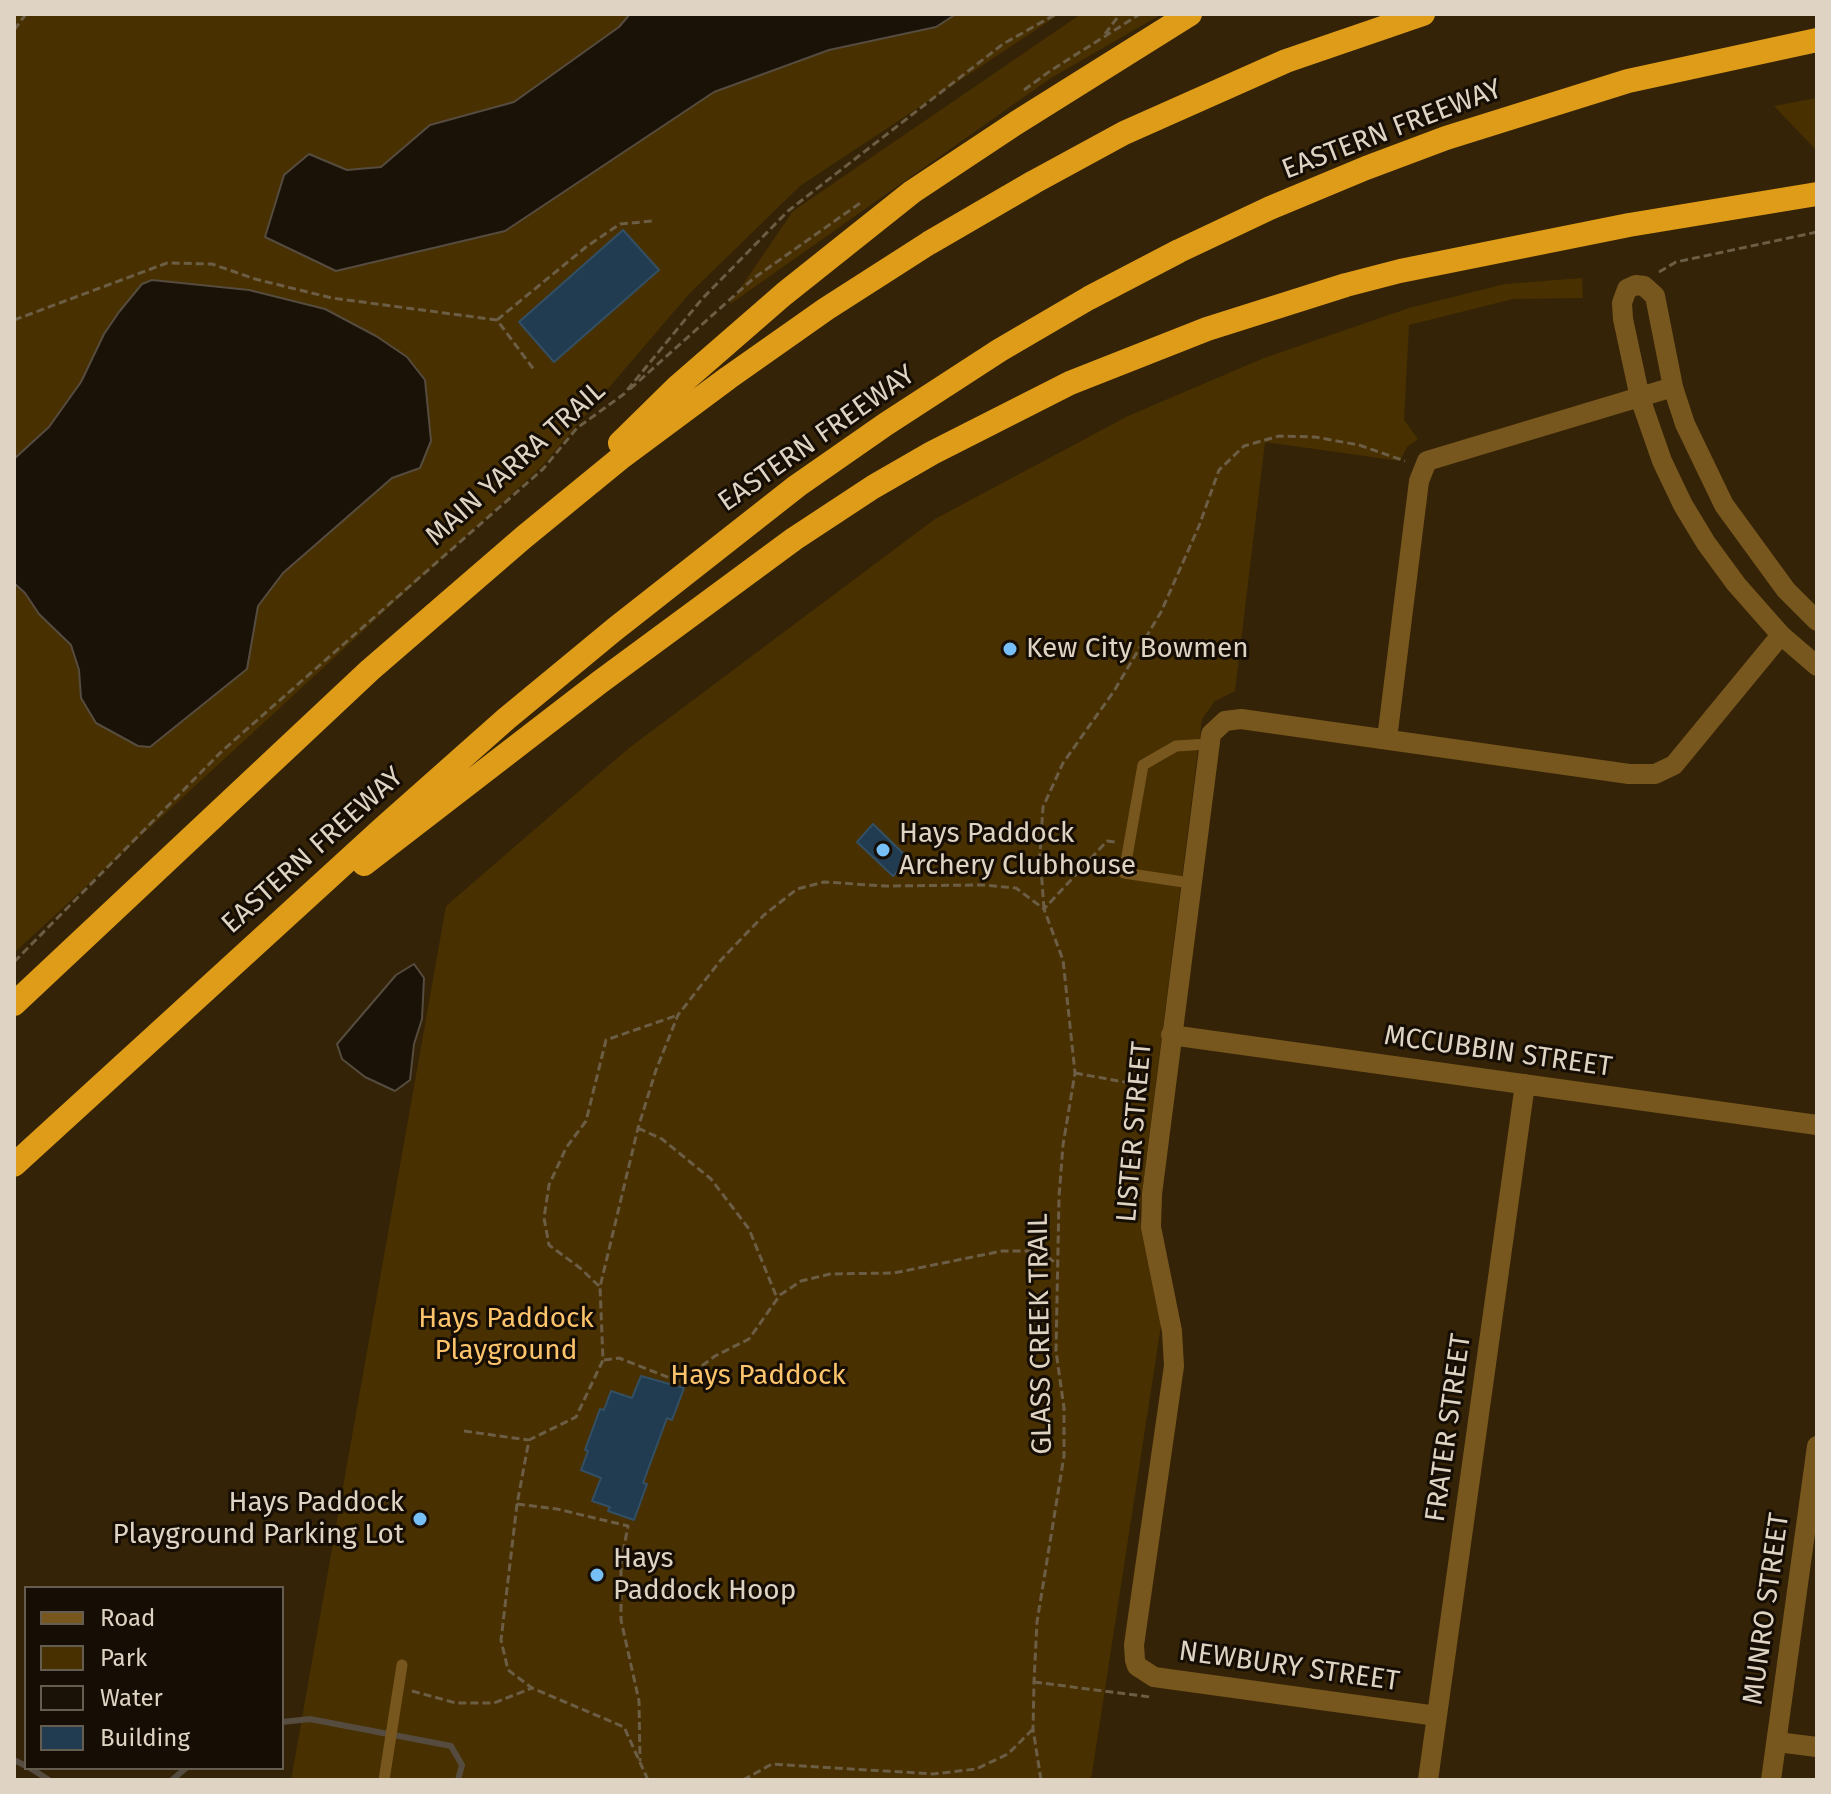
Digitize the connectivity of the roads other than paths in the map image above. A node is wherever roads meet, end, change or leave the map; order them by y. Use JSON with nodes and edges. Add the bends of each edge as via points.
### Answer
{"nodes":[{"id":1,"x":1190,"y":14,"type":"edge"},
{"id":2,"x":1423,"y":14,"type":"edge"},
{"id":3,"x":1817,"y":40,"type":"edge"},
{"id":4,"x":1817,"y":194,"type":"edge"},
{"id":5,"x":1673,"y":387,"type":"junction"},
{"id":6,"x":1640,"y":398,"type":"junction"},
{"id":7,"x":524,"y":537,"type":"junction"},
{"id":8,"x":1817,"y":621,"type":"edge"},
{"id":9,"x":1781,"y":635,"type":"junction"},
{"id":10,"x":1817,"y":666,"type":"edge"},
{"id":11,"x":1387,"y":739,"type":"junction"},
{"id":12,"x":1208,"y":744,"type":"junction"},
{"id":13,"x":1190,"y":883,"type":"junction"},
{"id":14,"x":220,"y":975,"type":"junction"},
{"id":15,"x":14,"y":1004,"type":"edge"},
{"id":16,"x":1171,"y":1035,"type":"junction"},
{"id":17,"x":1525,"y":1084,"type":"junction"},
{"id":18,"x":1817,"y":1125,"type":"edge"},
{"id":19,"x":14,"y":1165,"type":"edge"},
{"id":20,"x":1817,"y":1446,"type":"edge"},
{"id":21,"x":402,"y":1665,"type":"dead end"},
{"id":22,"x":1137,"y":1666,"type":"joint"},
{"id":23,"x":1437,"y":1716,"type":"junction"},
{"id":24,"x":1777,"y":1742,"type":"junction"},
{"id":25,"x":1817,"y":1747,"type":"edge"},
{"id":26,"x":384,"y":1780,"type":"edge"},
{"id":27,"x":1428,"y":1780,"type":"edge"},
{"id":28,"x":1771,"y":1780,"type":"edge"}],
"edges":[{"from":1,"to":7,"type":"highway","via":[[912,192],[677,387]]},
{"from":2,"to":7,"type":"highway","via":[[1286,61],[1124,133],[929,243],[814,318],[623,456]]},
{"from":3,"to":14,"type":"highway","name":"EASTERN FREEWAY","via":[[1628,81],[1446,138],[1270,208],[1064,312],[886,424],[705,555],[506,719]]},
{"from":4,"to":14,"type":"highway","via":[[1487,252],[1346,285],[1139,353],[1002,415],[873,487],[747,573]]},
{"from":5,"to":6,"type":"street"},
{"from":5,"to":6,"type":"street","via":[[1655,296],[1636,285],[1627,289],[1622,303]]},
{"from":5,"to":8,"type":"street","via":[[1724,505],[1786,590]]},
{"from":6,"to":9,"type":"street","via":[[1683,505],[1736,584]]},
{"from":6,"to":11,"type":"street","via":[[1432,458],[1422,469]]},
{"from":7,"to":15,"type":"highway","via":[[370,670]]},
{"from":9,"to":10,"type":"street"},
{"from":9,"to":11,"type":"street","via":[[1674,765],[1655,774]]},
{"from":11,"to":12,"type":"street","via":[[1241,719],[1216,727]]},
{"from":12,"to":13,"type":"street","name":"LISTER STREET"},
{"from":12,"to":13,"type":"lane","via":[[1176,746],[1143,765],[1124,873]]},
{"from":13,"to":16,"type":"street","name":"LISTER STREET"},
{"from":14,"to":19,"type":"highway","name":"EASTERN FREEWAY"},
{"from":16,"to":17,"type":"street","name":"MCCUBBIN STREET"},
{"from":16,"to":22,"type":"street","name":"LISTER STREET","via":[[1151,1227],[1174,1366],[1134,1645]]},
{"from":17,"to":18,"type":"street","name":"MCCUBBIN STREET"},
{"from":17,"to":23,"type":"street","name":"FRATER STREET"},
{"from":20,"to":24,"type":"street","name":"MUNRO STREET"},
{"from":21,"to":26,"type":"lane"},
{"from":22,"to":23,"type":"street","name":"NEWBURY STREET","via":[[1154,1677]]},
{"from":23,"to":27,"type":"street","name":"FRATER STREET"},
{"from":24,"to":25,"type":"street"},
{"from":24,"to":28,"type":"street","name":"MUNRO STREET"}]}
